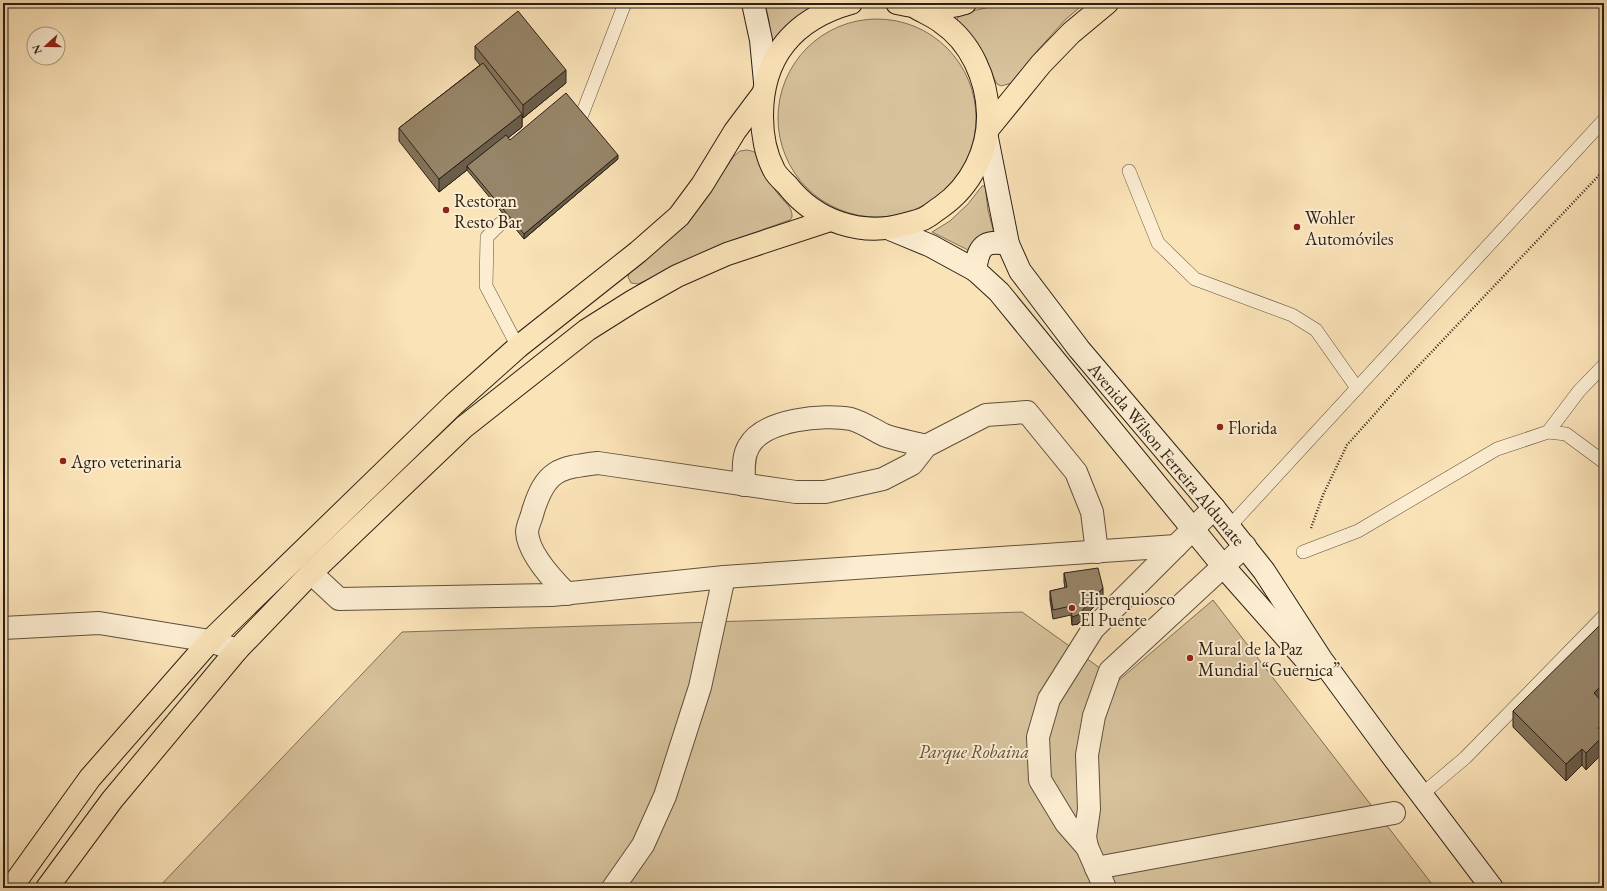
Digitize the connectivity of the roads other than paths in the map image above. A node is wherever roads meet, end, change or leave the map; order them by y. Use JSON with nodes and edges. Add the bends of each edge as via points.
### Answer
{"nodes":[{"id":1,"x":625,"y":3,"type":"edge"},
{"id":2,"x":752,"y":3,"type":"edge"},
{"id":3,"x":851,"y":3,"type":"edge"},
{"id":4,"x":965,"y":3,"type":"edge"},
{"id":5,"x":1107,"y":3,"type":"edge"},
{"id":6,"x":906,"y":5,"type":"edge"},
{"id":7,"x":763,"y":89,"type":"junction"},
{"id":8,"x":1604,"y":120,"type":"edge"},
{"id":9,"x":988,"y":134,"type":"junction"},
{"id":10,"x":572,"y":142,"type":"edge"},
{"id":11,"x":1129,"y":171,"type":"dead end"},
{"id":12,"x":530,"y":194,"type":"edge"},
{"id":13,"x":830,"y":220,"type":"junction"},
{"id":14,"x":890,"y":228,"type":"junction"},
{"id":15,"x":1008,"y":244,"type":"junction"},
{"id":16,"x":975,"y":270,"type":"junction"},
{"id":17,"x":518,"y":347,"type":"junction"},
{"id":18,"x":1604,"y":365,"type":"edge"},
{"id":19,"x":1357,"y":388,"type":"junction"},
{"id":20,"x":1548,"y":432,"type":"junction"},
{"id":21,"x":926,"y":446,"type":"junction"},
{"id":22,"x":1604,"y":462,"type":"edge"},
{"id":23,"x":744,"y":484,"type":"junction"},
{"id":24,"x":1214,"y":508,"type":"junction"},
{"id":25,"x":1229,"y":527,"type":"junction"},
{"id":26,"x":1194,"y":529,"type":"junction"},
{"id":27,"x":1176,"y":546,"type":"junction"},
{"id":28,"x":1244,"y":546,"type":"junction"},
{"id":29,"x":1097,"y":552,"type":"junction"},
{"id":30,"x":1303,"y":552,"type":"road end"},
{"id":31,"x":1223,"y":566,"type":"junction"},
{"id":32,"x":310,"y":573,"type":"junction"},
{"id":33,"x":724,"y":577,"type":"junction"},
{"id":34,"x":567,"y":594,"type":"junction"},
{"id":35,"x":1604,"y":616,"type":"edge"},
{"id":36,"x":3,"y":628,"type":"edge"},
{"id":37,"x":210,"y":641,"type":"junction"},
{"id":38,"x":237,"y":650,"type":"junction"},
{"id":39,"x":1390,"y":753,"type":"junction"},
{"id":40,"x":1421,"y":795,"type":"junction"},
{"id":41,"x":1394,"y":813,"type":"dead end"},
{"id":42,"x":1087,"y":847,"type":"junction"},
{"id":43,"x":1096,"y":868,"type":"junction"},
{"id":44,"x":11,"y":888,"type":"edge"},
{"id":45,"x":47,"y":888,"type":"edge"},
{"id":46,"x":613,"y":888,"type":"edge"},
{"id":47,"x":1106,"y":888,"type":"edge"},
{"id":48,"x":1492,"y":888,"type":"edge"}],
"edges":[{"from":1,"to":10,"type":"lane"},
{"from":2,"to":7,"type":"street","via":[[761,40]]},
{"from":3,"to":7,"type":"highway","via":[[832,8],[809,20],[790,38],[775,58]]},
{"from":4,"to":6,"type":"highway","via":[[934,7]]},
{"from":5,"to":9,"type":"highway","via":[[1071,33],[1051,54]]},
{"from":6,"to":9,"type":"highway","via":[[941,22],[964,43],[980,69],[988,99]]},
{"from":7,"to":13,"type":"highway","via":[[762,133],[774,170],[798,200]]},
{"from":7,"to":17,"type":"highway","via":[[702,185],[679,216],[638,252]]},
{"from":8,"to":19,"type":"lane"},
{"from":9,"to":14,"type":"highway","via":[[975,171],[953,199],[924,219]]},
{"from":9,"to":15,"type":"street","name":"Avenida Wilson Ferreira Aldunate"},
{"from":11,"to":19,"type":"lane","via":[[1158,243],[1195,279],[1292,315],[1316,330]]},
{"from":12,"to":17,"type":"lane","via":[[487,237],[486,286]]},
{"from":13,"to":14,"type":"highway","via":[[860,229]]},
{"from":13,"to":32,"type":"highway","via":[[720,257],[677,276],[587,330],[464,427]]},
{"from":14,"to":16,"type":"street","name":"Avenida Wilson Ferreira Aldunate","via":[[931,246]]},
{"from":15,"to":16,"type":"street","via":[[994,242],[983,246],[978,253]]},
{"from":15,"to":24,"type":"street","name":"Avenida Wilson Ferreira Aldunate","via":[[1020,271],[1079,349]]},
{"from":16,"to":26,"type":"street","name":"Avenida Wilson Ferreira Aldunate","via":[[999,292]]},
{"from":17,"to":37,"type":"highway","via":[[452,404]]},
{"from":18,"to":20,"type":"lane","via":[[1578,391]]},
{"from":19,"to":25,"type":"lane"},
{"from":20,"to":22,"type":"lane","via":[[1566,434]]},
{"from":20,"to":30,"type":"lane","via":[[1497,449],[1358,531]]},
{"from":21,"to":23,"type":"street","via":[[912,464],[883,479],[825,492],[796,492]]},
{"from":21,"to":23,"type":"street","via":[[886,436],[852,419],[791,420],[759,435],[749,445],[745,457]]},
{"from":21,"to":29,"type":"street","via":[[986,416],[1027,412],[1076,472],[1092,512]]},
{"from":23,"to":34,"type":"street","via":[[598,463],[569,466],[551,476],[537,500],[527,532],[535,554],[550,577]]},
{"from":24,"to":25,"type":"street","name":"Avenida Wilson Ferreira Aldunate"},
{"from":24,"to":26,"type":"street"},
{"from":25,"to":28,"type":"street","name":"Avenida Wilson Ferreira Aldunate"},
{"from":26,"to":27,"type":"street"},
{"from":26,"to":31,"type":"street","name":"Avenida Wilson Ferreira Aldunate"},
{"from":27,"to":29,"type":"street"},
{"from":27,"to":42,"type":"street","via":[[1093,629],[1049,699],[1038,737],[1040,780],[1066,823]]},
{"from":28,"to":31,"type":"street"},
{"from":28,"to":39,"type":"street","name":"Avenida Wilson Ferreira Aldunate","via":[[1264,571],[1321,659]]},
{"from":29,"to":33,"type":"street"},
{"from":31,"to":39,"type":"street","name":"Avenida Wilson Ferreira Aldunate"},
{"from":31,"to":42,"type":"street","via":[[1110,671],[1094,716],[1087,755]]},
{"from":32,"to":34,"type":"street","via":[[339,599]]},
{"from":32,"to":38,"type":"highway"},
{"from":33,"to":34,"type":"street"},
{"from":33,"to":46,"type":"street","via":[[700,687],[665,796],[643,845]]},
{"from":35,"to":40,"type":"lane","via":[[1465,758]]},
{"from":36,"to":37,"type":"street","via":[[100,624]]},
{"from":37,"to":38,"type":"street"},
{"from":37,"to":44,"type":"highway","via":[[90,778]]},
{"from":38,"to":45,"type":"highway","via":[[112,800]]},
{"from":39,"to":40,"type":"street","name":"Avenida Wilson Ferreira Aldunate"},
{"from":40,"to":48,"type":"street","name":"Avenida Wilson Ferreira Aldunate"},
{"from":41,"to":43,"type":"street"},
{"from":42,"to":43,"type":"street"},
{"from":43,"to":47,"type":"street"}]}
